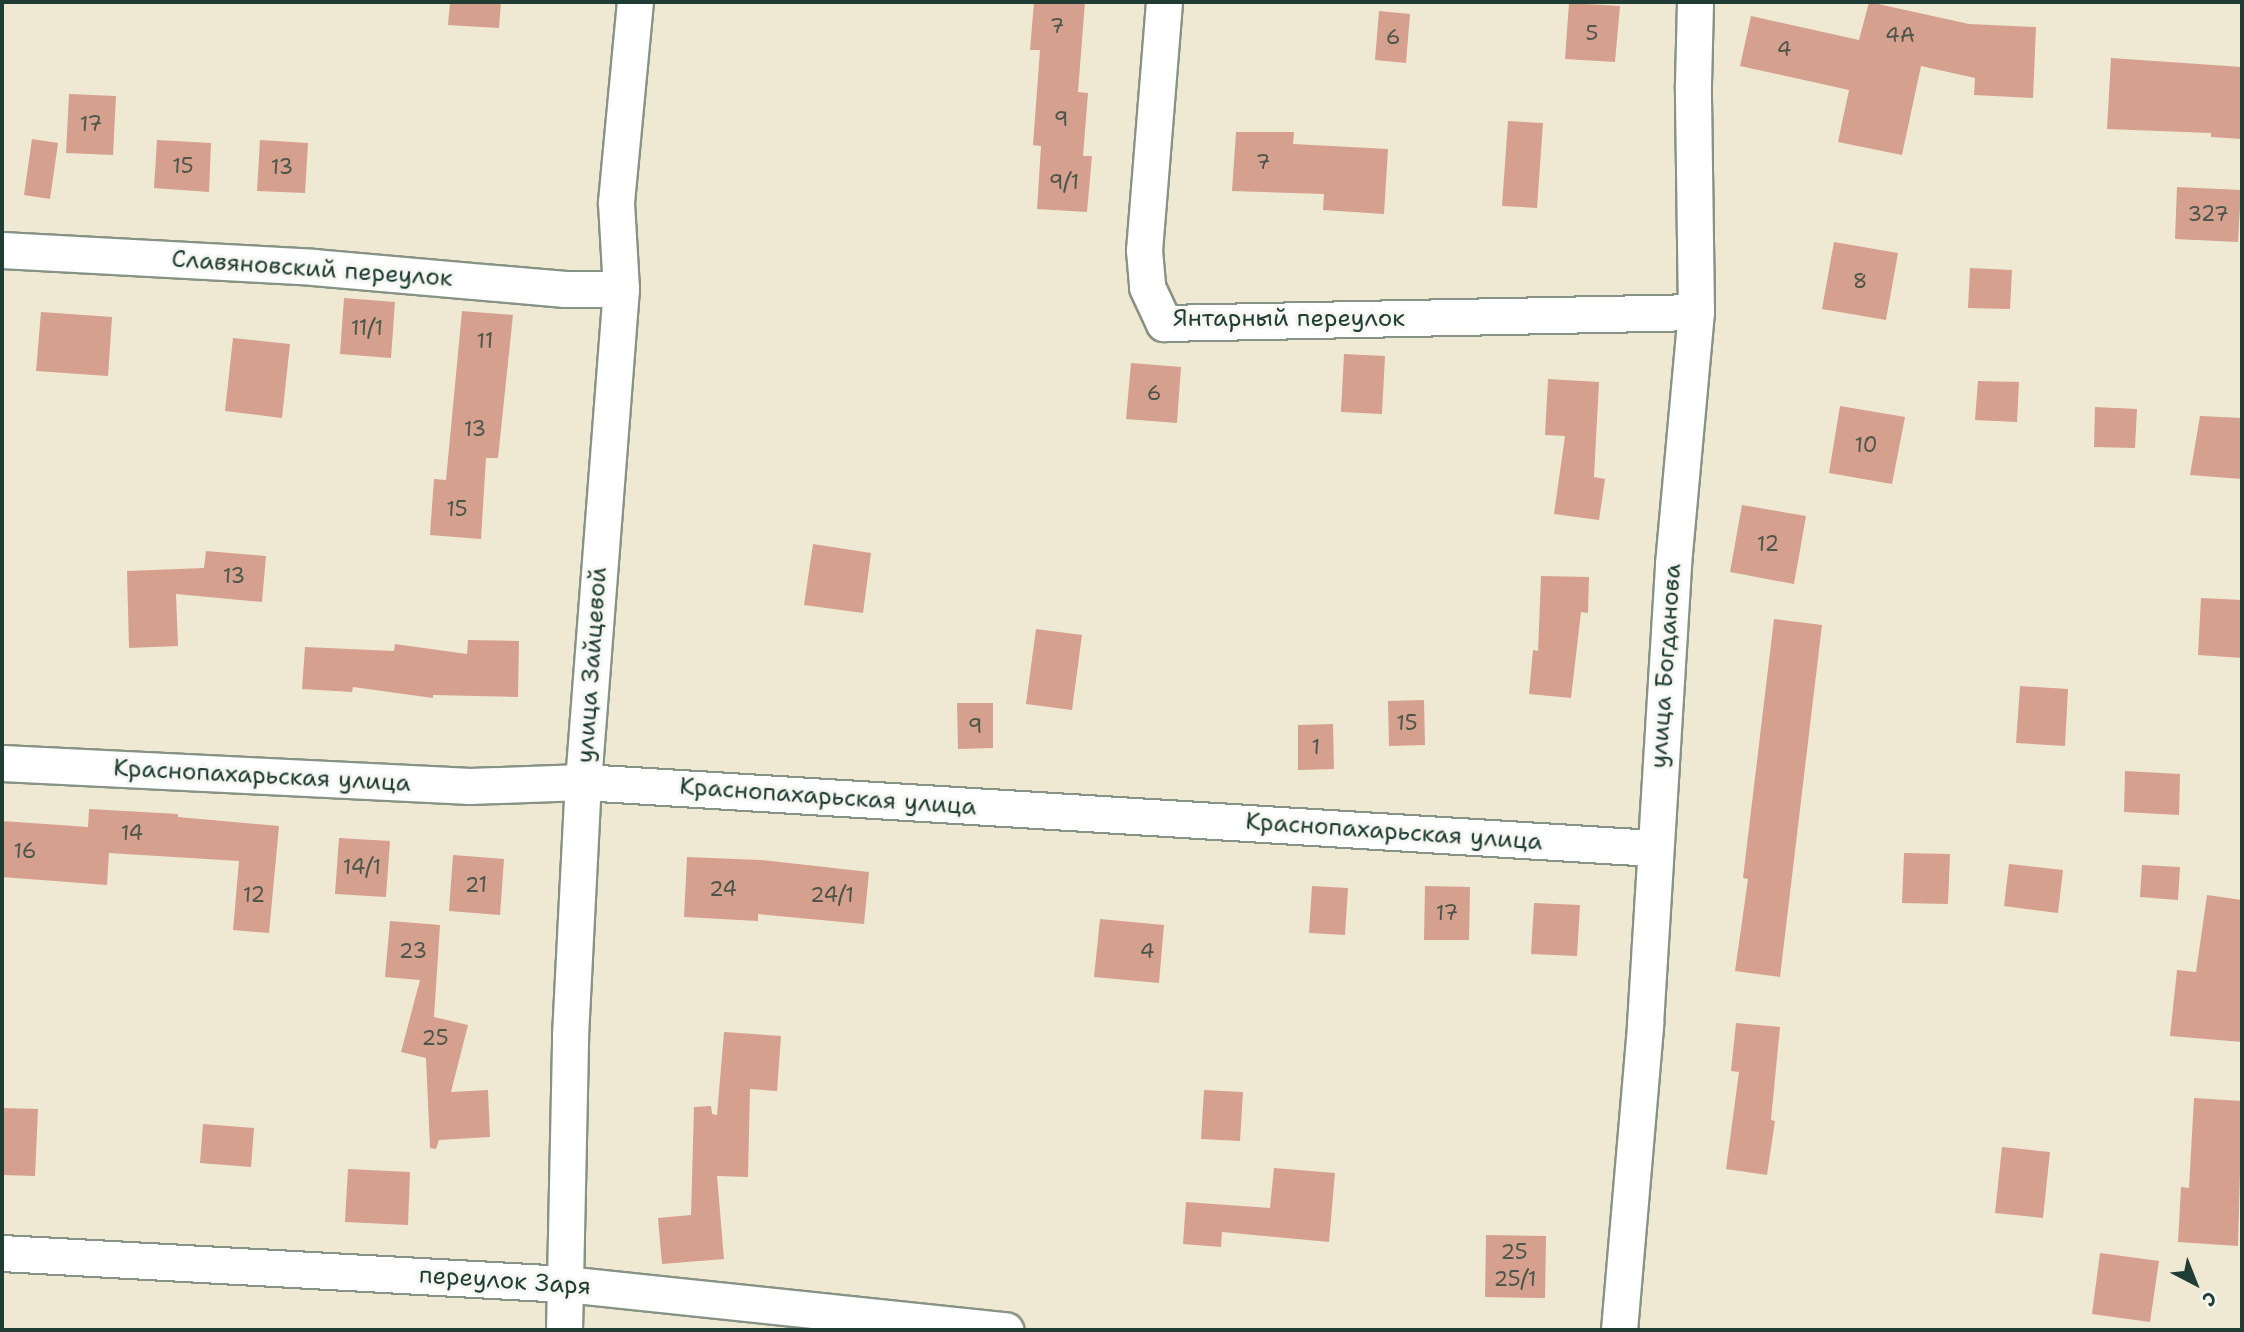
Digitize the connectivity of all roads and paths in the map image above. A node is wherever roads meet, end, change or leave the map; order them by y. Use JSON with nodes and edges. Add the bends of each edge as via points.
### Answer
{"nodes":[{"id":1,"x":635,"y":2,"type":"edge"},
{"id":2,"x":1164,"y":2,"type":"edge"},
{"id":3,"x":1695,"y":2,"type":"edge"},
{"id":4,"x":2,"y":250,"type":"edge"},
{"id":5,"x":621,"y":289,"type":"junction"},
{"id":6,"x":1696,"y":312,"type":"junction"},
{"id":7,"x":2,"y":763,"type":"edge"},
{"id":8,"x":583,"y":782,"type":"junction"},
{"id":9,"x":1654,"y":849,"type":"junction"},
{"id":10,"x":2,"y":1253,"type":"edge"},
{"id":11,"x":565,"y":1284,"type":"junction"},
{"id":12,"x":564,"y":1330,"type":"edge"},
{"id":13,"x":1006,"y":1330,"type":"edge"},
{"id":14,"x":1619,"y":1330,"type":"edge"}],
"edges":[{"from":1,"to":5,"type":"street","name":"улица Зайцевой","via":[[616,202]]},
{"from":2,"to":6,"type":"street","name":"Янтарный переулок","via":[[1144,250],[1147,287],[1164,323]]},
{"from":3,"to":6,"type":"street","name":"улица Богданова"},
{"from":4,"to":5,"type":"street","name":"Славяновский переулок","via":[[313,267],[565,289]]},
{"from":5,"to":8,"type":"street","name":"улица Зайцевой"},
{"from":6,"to":9,"type":"street","name":"улица Богданова"},
{"from":7,"to":8,"type":"street","name":"Краснопахарьская улица","via":[[470,786]]},
{"from":8,"to":9,"type":"street","name":"Краснопахарьская улица"},
{"from":8,"to":11,"type":"street","name":"улица Зайцевой","via":[[570,1036]]},
{"from":9,"to":14,"type":"street","name":"улица Богданова","via":[[1645,1024]]},
{"from":10,"to":11,"type":"street","name":"переулок Заря"},
{"from":11,"to":12,"type":"street","name":"улица Зайцевой"},
{"from":11,"to":13,"type":"street","name":"переулок Заря"}]}
